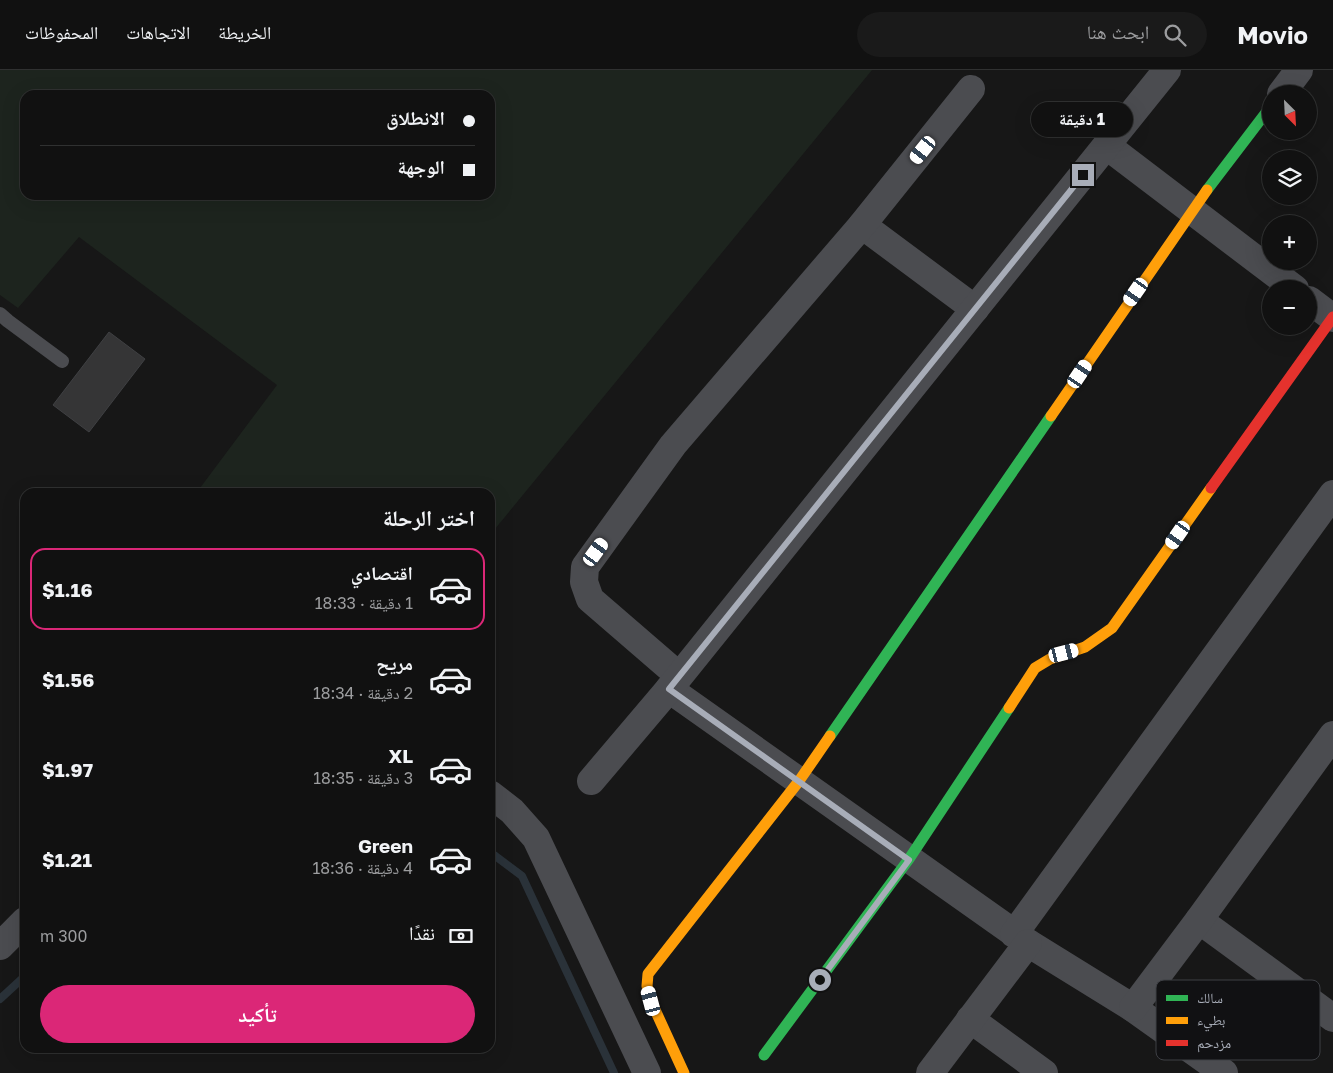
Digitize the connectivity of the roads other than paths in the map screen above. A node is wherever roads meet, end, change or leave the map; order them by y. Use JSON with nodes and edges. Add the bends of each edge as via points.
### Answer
{"nodes":[{"id":1,"x":1167,"y":70,"type":"edge"},
{"id":2,"x":1299,"y":70,"type":"edge"},
{"id":3,"x":1288,"y":85,"type":"edge"},
{"id":4,"x":971,"y":89,"type":"dead end"},
{"id":5,"x":1262,"y":118,"type":"edge"},
{"id":6,"x":1107,"y":146,"type":"junction"},
{"id":7,"x":1192,"y":211,"type":"junction"},
{"id":8,"x":862,"y":225,"type":"junction"},
{"id":9,"x":1283,"y":280,"type":"edge"},
{"id":10,"x":1317,"y":306,"type":"edge"},
{"id":11,"x":974,"y":310,"type":"junction"},
{"id":12,"x":0,"y":314,"type":"edge"},
{"id":13,"x":1333,"y":317,"type":"edge"},
{"id":14,"x":62,"y":361,"type":"dead end"},
{"id":15,"x":1333,"y":494,"type":"edge"},
{"id":16,"x":674,"y":682,"type":"junction"},
{"id":17,"x":1333,"y":734,"type":"edge"},
{"id":18,"x":591,"y":781,"type":"dead end"},
{"id":19,"x":799,"y":781,"type":"junction"},
{"id":20,"x":495,"y":798,"type":"edge"},
{"id":21,"x":909,"y":860,"type":"junction"},
{"id":22,"x":1199,"y":920,"type":"junction"},
{"id":23,"x":20,"y":926,"type":"edge"},
{"id":24,"x":1021,"y":939,"type":"junction"},
{"id":25,"x":0,"y":946,"type":"edge"},
{"id":26,"x":1281,"y":980,"type":"edge"},
{"id":27,"x":1133,"y":1008,"type":"junction"},
{"id":28,"x":1320,"y":1008,"type":"edge"},
{"id":29,"x":1333,"y":1018,"type":"edge"},
{"id":30,"x":970,"y":1020,"type":"junction"},
{"id":31,"x":1156,"y":1024,"type":"edge"},
{"id":32,"x":764,"y":1055,"type":"dead end"},
{"id":33,"x":1206,"y":1060,"type":"edge"},
{"id":34,"x":1040,"y":1072,"type":"edge"},
{"id":35,"x":647,"y":1073,"type":"edge"},
{"id":36,"x":684,"y":1073,"type":"edge"},
{"id":37,"x":930,"y":1073,"type":"edge"},
{"id":38,"x":1224,"y":1073,"type":"edge"}],
"edges":[{"from":1,"to":6,"type":"street"},
{"from":2,"to":3,"type":"street"},
{"from":4,"to":8,"type":"street"},
{"from":5,"to":7,"type":"street"},
{"from":6,"to":7,"type":"street"},
{"from":6,"to":11,"type":"street"},
{"from":7,"to":9,"type":"street"},
{"from":7,"to":19,"type":"street"},
{"from":8,"to":11,"type":"street"},
{"from":8,"to":16,"type":"street","via":[[673,445],[585,567],[584,582],[590,599]]},
{"from":10,"to":13,"type":"street"},
{"from":11,"to":16,"type":"street"},
{"from":12,"to":14,"type":"lane"},
{"from":13,"to":21,"type":"street","via":[[1112,628],[1094,642],[1046,659],[1035,668]]},
{"from":15,"to":24,"type":"street"},
{"from":16,"to":18,"type":"street"},
{"from":16,"to":19,"type":"street"},
{"from":17,"to":22,"type":"street"},
{"from":19,"to":21,"type":"street"},
{"from":19,"to":36,"type":"street","via":[[648,974],[651,1001]]},
{"from":20,"to":35,"type":"street","via":[[512,811],[536,838]]},
{"from":21,"to":24,"type":"street"},
{"from":21,"to":32,"type":"street"},
{"from":22,"to":26,"type":"street"},
{"from":22,"to":27,"type":"street"},
{"from":23,"to":25,"type":"street"},
{"from":24,"to":27,"type":"street"},
{"from":24,"to":30,"type":"street"},
{"from":27,"to":31,"type":"street"},
{"from":28,"to":29,"type":"street"},
{"from":30,"to":34,"type":"street"},
{"from":30,"to":37,"type":"street"},
{"from":33,"to":38,"type":"street"}]}
